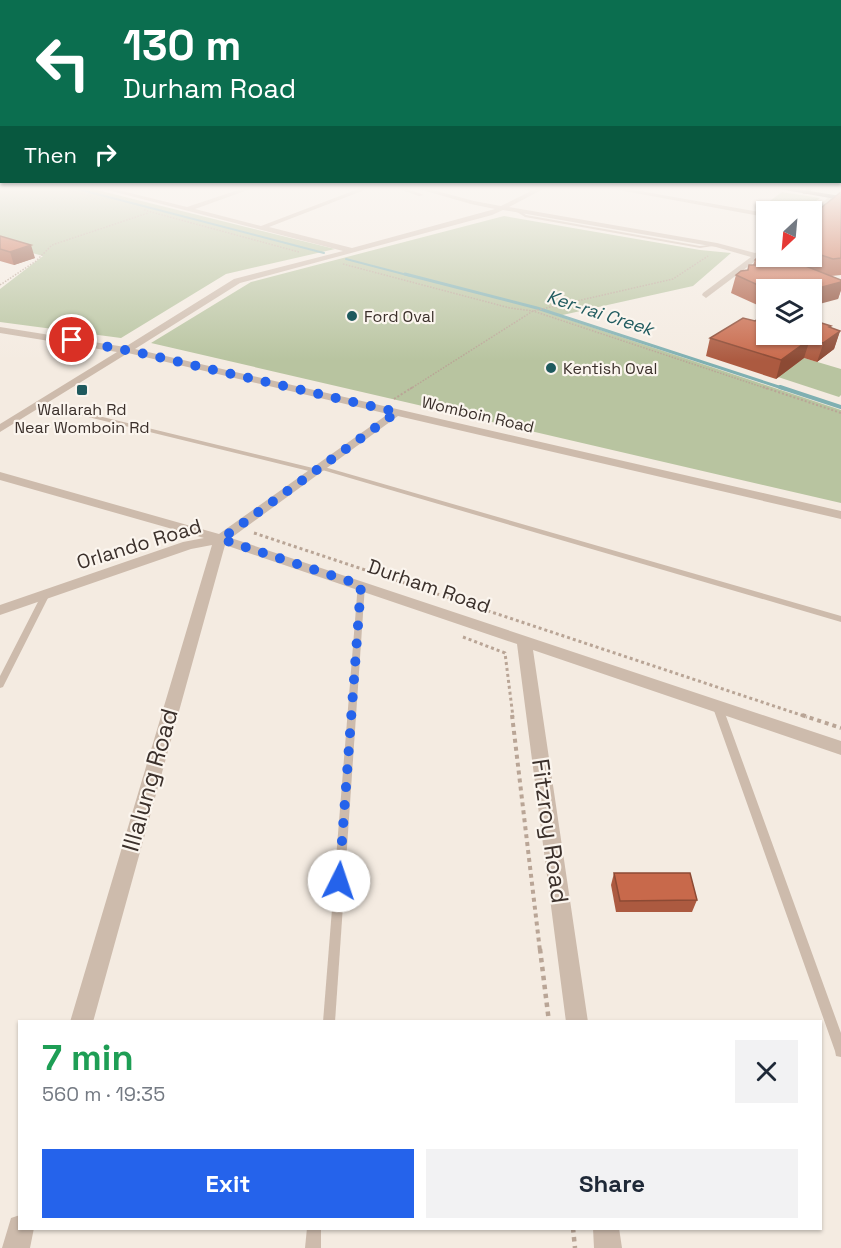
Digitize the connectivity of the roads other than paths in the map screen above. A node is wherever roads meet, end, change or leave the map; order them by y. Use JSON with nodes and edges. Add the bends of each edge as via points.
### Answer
{"nodes":[{"id":1,"x":329,"y":244,"type":"edge"},
{"id":2,"x":375,"y":244,"type":"edge"},
{"id":3,"x":690,"y":244,"type":"edge"},
{"id":4,"x":353,"y":250,"type":"junction"},
{"id":5,"x":756,"y":255,"type":"edge"},
{"id":6,"x":756,"y":257,"type":"edge"},
{"id":7,"x":743,"y":278,"type":"edge"},
{"id":8,"x":729,"y":280,"type":"junction"},
{"id":9,"x":706,"y":295,"type":"dead end"},
{"id":10,"x":0,"y":330,"type":"edge"},
{"id":11,"x":126,"y":350,"type":"junction"},
{"id":12,"x":41,"y":404,"type":"junction"},
{"id":13,"x":397,"y":412,"type":"junction"},
{"id":14,"x":0,"y":429,"type":"edge"},
{"id":15,"x":319,"y":469,"type":"junction"},
{"id":16,"x":0,"y":476,"type":"edge"},
{"id":17,"x":841,"y":515,"type":"edge"},
{"id":18,"x":221,"y":539,"type":"junction"},
{"id":19,"x":361,"y":585,"type":"junction"},
{"id":20,"x":46,"y":594,"type":"junction"},
{"id":21,"x":0,"y":610,"type":"edge"},
{"id":22,"x":841,"y":619,"type":"edge"},
{"id":23,"x":524,"y":641,"type":"junction"},
{"id":24,"x":0,"y":685,"type":"edge"},
{"id":25,"x":717,"y":705,"type":"junction"},
{"id":26,"x":841,"y":748,"type":"edge"},
{"id":27,"x":82,"y":1020,"type":"edge"},
{"id":28,"x":329,"y":1020,"type":"edge"},
{"id":29,"x":577,"y":1020,"type":"edge"},
{"id":30,"x":841,"y":1051,"type":"edge"},
{"id":31,"x":20,"y":1230,"type":"edge"},
{"id":32,"x":314,"y":1230,"type":"edge"},
{"id":33,"x":606,"y":1230,"type":"edge"},
{"id":34,"x":16,"y":1248,"type":"edge"},
{"id":35,"x":313,"y":1248,"type":"edge"},
{"id":36,"x":608,"y":1248,"type":"edge"}],
"edges":[{"from":1,"to":4,"type":"street"},
{"from":2,"to":4,"type":"street"},
{"from":3,"to":5,"type":"street"},
{"from":4,"to":11,"type":"street","via":[[237,281]]},
{"from":6,"to":8,"type":"street"},
{"from":7,"to":8,"type":"lane"},
{"from":8,"to":9,"type":"street"},
{"from":10,"to":11,"type":"street","name":"Womboin Road"},
{"from":11,"to":12,"type":"street"},
{"from":11,"to":13,"type":"street","name":"Womboin Road"},
{"from":12,"to":14,"type":"street"},
{"from":12,"to":15,"type":"lane"},
{"from":13,"to":15,"type":"street","name":"Orlando Road"},
{"from":13,"to":17,"type":"street","name":"Womboin Road"},
{"from":15,"to":18,"type":"street","name":"Orlando Road"},
{"from":15,"to":22,"type":"lane"},
{"from":16,"to":18,"type":"street","name":"Durham Road"},
{"from":18,"to":19,"type":"street","name":"Durham Road"},
{"from":18,"to":20,"type":"street","name":"Orlando Road","via":[[188,546]]},
{"from":18,"to":27,"type":"street","name":"Illalung Road"},
{"from":19,"to":23,"type":"street","name":"Durham Road"},
{"from":19,"to":28,"type":"lane"},
{"from":20,"to":21,"type":"street","name":"Orlando Road"},
{"from":20,"to":24,"type":"lane"},
{"from":23,"to":25,"type":"street","name":"Durham Road"},
{"from":23,"to":29,"type":"street","name":"Fitzroy Road"},
{"from":25,"to":26,"type":"street","name":"Durham Road"},
{"from":25,"to":30,"type":"lane"},
{"from":31,"to":34,"type":"street"},
{"from":32,"to":35,"type":"lane"},
{"from":33,"to":36,"type":"street"}]}
